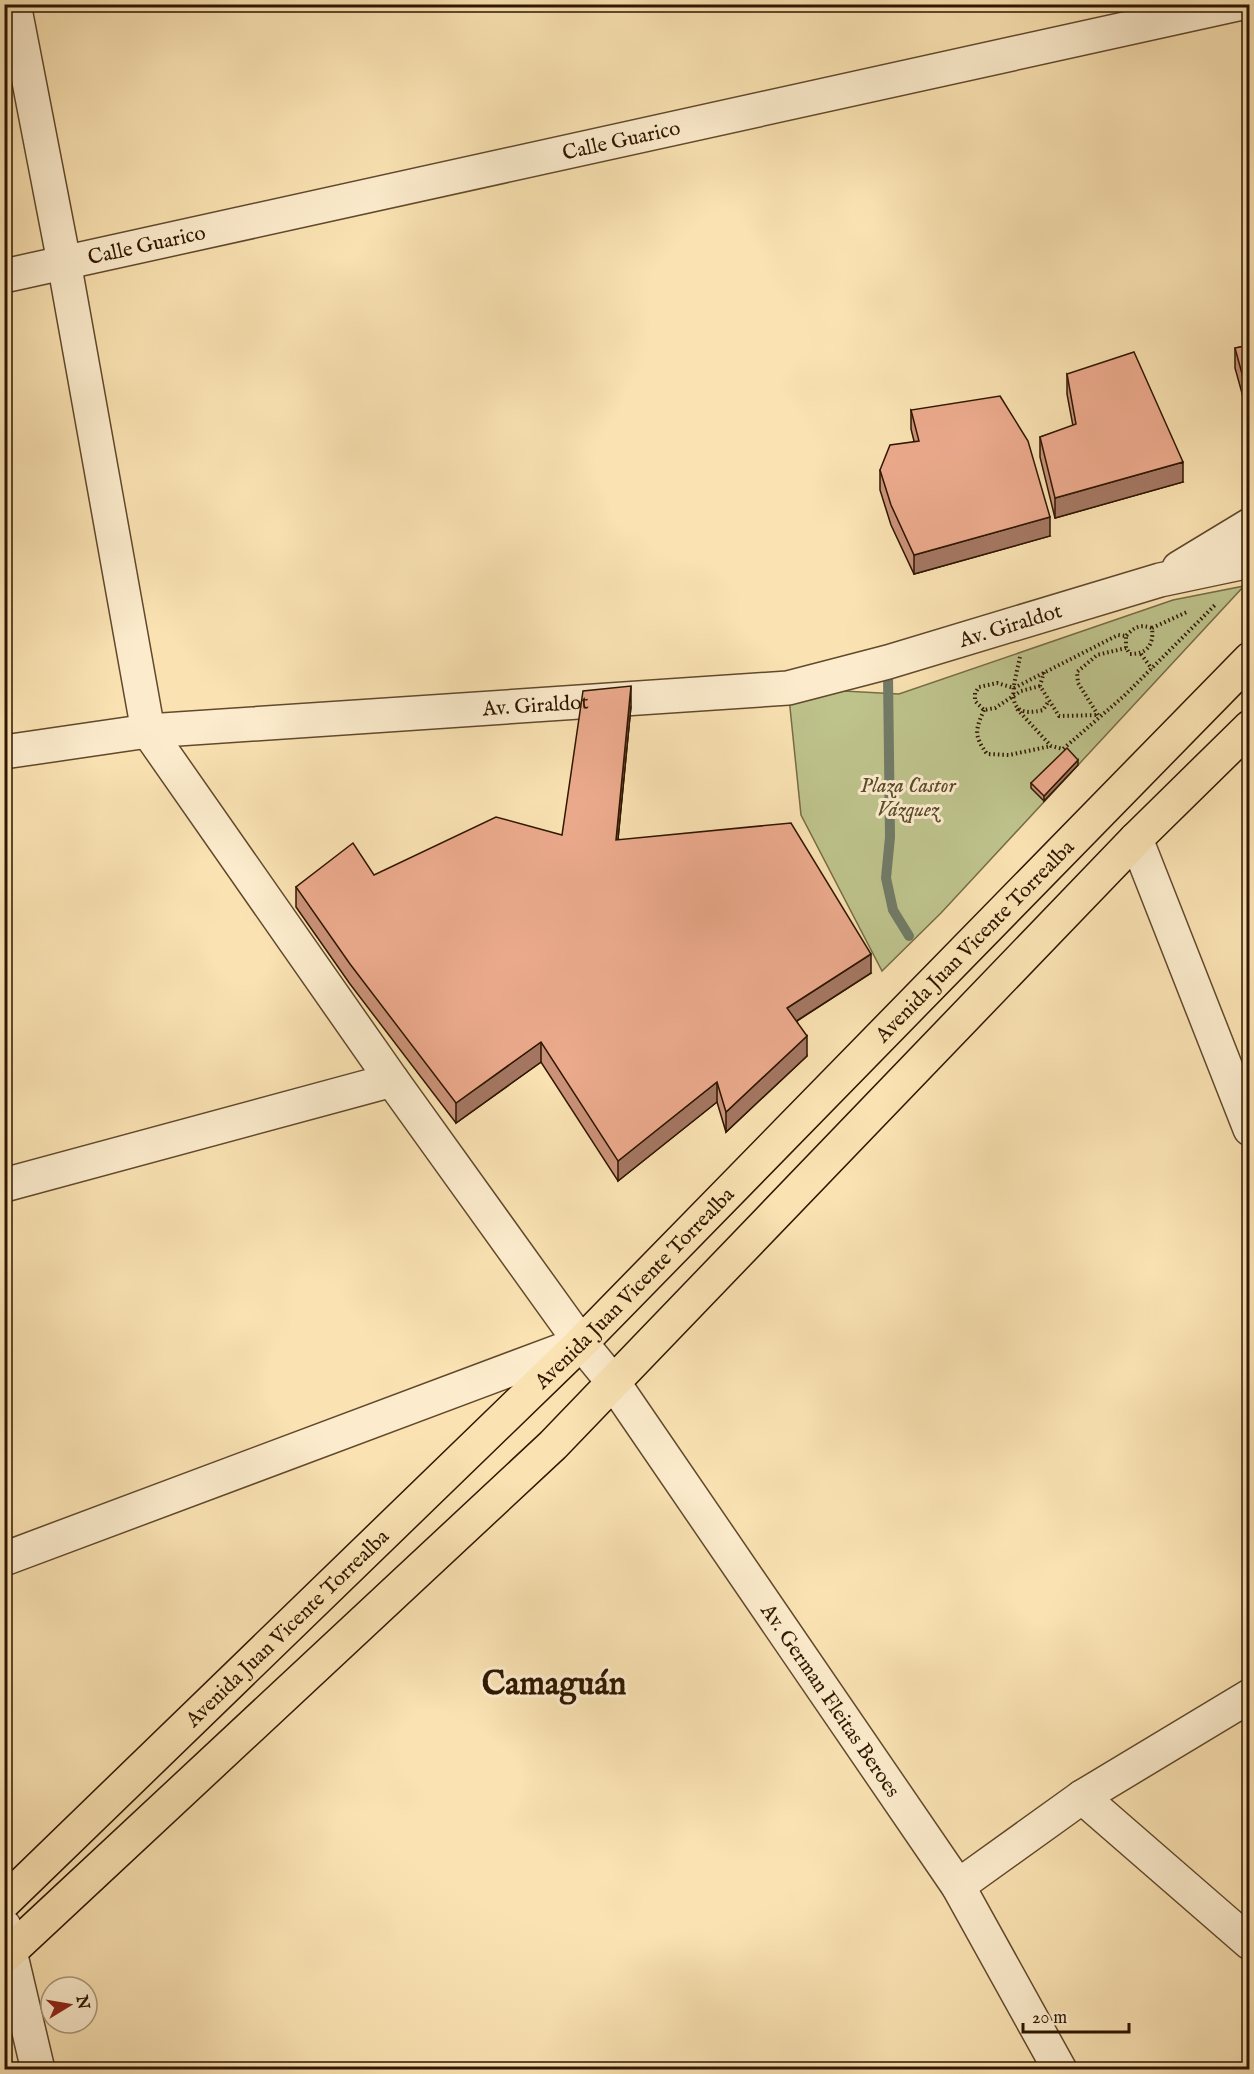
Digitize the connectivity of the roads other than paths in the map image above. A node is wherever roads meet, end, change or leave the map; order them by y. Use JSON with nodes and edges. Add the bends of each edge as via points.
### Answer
{"nodes":[{"id":1,"x":14,"y":4,"type":"edge"},
{"id":2,"x":1238,"y":4,"type":"edge"},
{"id":3,"x":64,"y":262,"type":"junction"},
{"id":4,"x":4,"y":276,"type":"edge"},
{"id":5,"x":1250,"y":525,"type":"edge"},
{"id":6,"x":1250,"y":561,"type":"edge"},
{"id":7,"x":1160,"y":580,"type":"junction"},
{"id":8,"x":1250,"y":659,"type":"edge"},
{"id":9,"x":1250,"y":727,"type":"edge"},
{"id":10,"x":148,"y":731,"type":"junction"},
{"id":11,"x":4,"y":752,"type":"edge"},
{"id":12,"x":1136,"y":839,"type":"junction"},
{"id":13,"x":392,"y":1080,"type":"junction"},
{"id":14,"x":1250,"y":1129,"type":"edge"},
{"id":15,"x":4,"y":1185,"type":"edge"},
{"id":16,"x":581,"y":1344,"type":"junction"},
{"id":17,"x":613,"y":1382,"type":"junction"},
{"id":18,"x":4,"y":1559,"type":"edge"},
{"id":19,"x":1250,"y":1696,"type":"edge"},
{"id":20,"x":1082,"y":1797,"type":"junction"},
{"id":21,"x":958,"y":1886,"type":"junction"},
{"id":22,"x":4,"y":1902,"type":"edge"},
{"id":23,"x":1250,"y":1943,"type":"edge"},
{"id":24,"x":6,"y":1945,"type":"edge"},
{"id":25,"x":38,"y":2070,"type":"edge"},
{"id":26,"x":1060,"y":2070,"type":"edge"}],
"edges":[{"from":1,"to":3,"type":"street"},
{"from":2,"to":3,"type":"street","name":"Calle Guarico"},
{"from":3,"to":4,"type":"street","name":"Calle Guarico"},
{"from":3,"to":10,"type":"street"},
{"from":5,"to":7,"type":"street","name":"Av. Giraldot"},
{"from":6,"to":7,"type":"street","name":"Av. Giraldot"},
{"from":7,"to":10,"type":"street","name":"Av. Giraldot","via":[[788,688]]},
{"from":8,"to":16,"type":"highway","name":"Avenida Juan Vicente Torrealba"},
{"from":9,"to":12,"type":"highway"},
{"from":10,"to":11,"type":"street","name":"Av. Giraldot"},
{"from":10,"to":13,"type":"street","name":"Av. German Fleitas Beroes"},
{"from":12,"to":14,"type":"street"},
{"from":12,"to":17,"type":"highway"},
{"from":13,"to":15,"type":"street"},
{"from":13,"to":16,"type":"street","name":"Av. German Fleitas Beroes"},
{"from":16,"to":17,"type":"street","name":"Av. German Fleitas Beroes"},
{"from":16,"to":18,"type":"street"},
{"from":16,"to":22,"type":"highway","name":"Avenida Juan Vicente Torrealba"},
{"from":17,"to":21,"type":"street","name":"Av. German Fleitas Beroes"},
{"from":17,"to":24,"type":"highway","via":[[553,1445]]},
{"from":19,"to":20,"type":"street"},
{"from":20,"to":21,"type":"street"},
{"from":20,"to":23,"type":"street"},
{"from":21,"to":26,"type":"street","name":"Av. German Fleitas Beroes"},
{"from":24,"to":25,"type":"street"}]}
